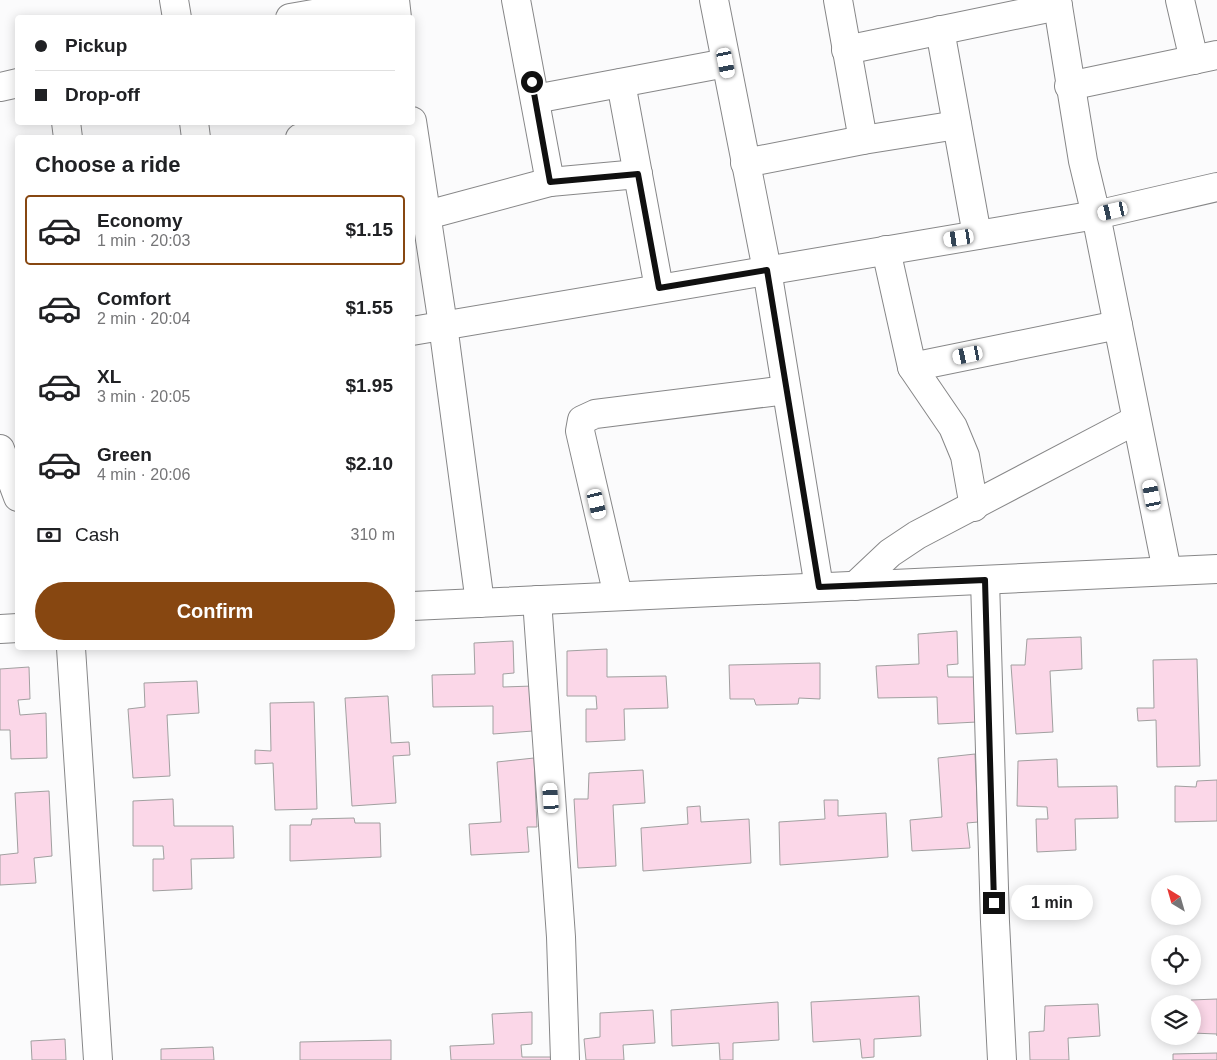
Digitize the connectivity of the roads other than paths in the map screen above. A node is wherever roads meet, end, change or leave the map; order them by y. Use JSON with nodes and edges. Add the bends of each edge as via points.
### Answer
{"nodes":[{"id":1,"x":174,"y":0,"type":"edge"},
{"id":2,"x":516,"y":0,"type":"edge"},
{"id":3,"x":714,"y":0,"type":"edge"},
{"id":4,"x":838,"y":0,"type":"edge"},
{"id":5,"x":1180,"y":0,"type":"edge"},
{"id":6,"x":1057,"y":3,"type":"edge"},
{"id":7,"x":318,"y":6,"type":"edge"},
{"id":8,"x":176,"y":15,"type":"edge"},
{"id":9,"x":297,"y":15,"type":"edge"},
{"id":10,"x":397,"y":15,"type":"edge"},
{"id":11,"x":940,"y":30,"type":"junction"},
{"id":12,"x":846,"y":50,"type":"junction"},
{"id":13,"x":1205,"y":58,"type":"edge"},
{"id":14,"x":726,"y":63,"type":"junction"},
{"id":15,"x":15,"y":83,"type":"edge"},
{"id":16,"x":621,"y":83,"type":"junction"},
{"id":17,"x":0,"y":86,"type":"edge"},
{"id":18,"x":1070,"y":86,"type":"junction"},
{"id":19,"x":535,"y":99,"type":"junction"},
{"id":20,"x":391,"y":125,"type":"edge"},
{"id":21,"x":957,"y":125,"type":"junction"},
{"id":22,"x":321,"y":135,"type":"edge"},
{"id":23,"x":864,"y":140,"type":"junction"},
{"id":24,"x":415,"y":142,"type":"edge"},
{"id":25,"x":745,"y":163,"type":"junction"},
{"id":26,"x":638,"y":174,"type":"junction"},
{"id":27,"x":550,"y":182,"type":"junction"},
{"id":28,"x":1217,"y":187,"type":"edge"},
{"id":29,"x":426,"y":215,"type":"junction"},
{"id":30,"x":1096,"y":215,"type":"junction"},
{"id":31,"x":977,"y":235,"type":"junction"},
{"id":32,"x":886,"y":250,"type":"junction"},
{"id":33,"x":767,"y":270,"type":"junction"},
{"id":34,"x":659,"y":288,"type":"junction"},
{"id":35,"x":443,"y":325,"type":"junction"},
{"id":36,"x":1118,"y":325,"type":"junction"},
{"id":37,"x":415,"y":330,"type":"edge"},
{"id":38,"x":912,"y":367,"type":"junction"},
{"id":39,"x":786,"y":390,"type":"junction"},
{"id":40,"x":1136,"y":420,"type":"junction"},
{"id":41,"x":0,"y":449,"type":"edge"},
{"id":42,"x":15,"y":489,"type":"edge"},
{"id":43,"x":974,"y":507,"type":"junction"},
{"id":44,"x":1217,"y":569,"type":"edge"},
{"id":45,"x":1167,"y":571,"type":"junction"},
{"id":46,"x":985,"y":580,"type":"junction"},
{"id":47,"x":856,"y":586,"type":"junction"},
{"id":48,"x":819,"y":587,"type":"junction"},
{"id":49,"x":618,"y":596,"type":"junction"},
{"id":50,"x":537,"y":600,"type":"junction"},
{"id":51,"x":480,"y":603,"type":"junction"},
{"id":52,"x":415,"y":606,"type":"edge"},
{"id":53,"x":15,"y":628,"type":"edge"},
{"id":54,"x":0,"y":629,"type":"edge"},
{"id":55,"x":71,"y":650,"type":"edge"},
{"id":56,"x":98,"y":1060,"type":"edge"},
{"id":57,"x":565,"y":1060,"type":"edge"},
{"id":58,"x":1002,"y":1060,"type":"edge"}],
"edges":[{"from":1,"to":8,"type":"street"},
{"from":2,"to":19,"type":"street"},
{"from":3,"to":14,"type":"street"},
{"from":4,"to":12,"type":"street"},
{"from":5,"to":13,"type":"street"},
{"from":6,"to":11,"type":"street"},
{"from":6,"to":18,"type":"street"},
{"from":7,"to":9,"type":"street"},
{"from":7,"to":10,"type":"street","via":[[395,0]]},
{"from":11,"to":12,"type":"street"},
{"from":11,"to":21,"type":"street"},
{"from":12,"to":23,"type":"street"},
{"from":13,"to":18,"type":"street"},
{"from":14,"to":16,"type":"street"},
{"from":14,"to":25,"type":"street"},
{"from":15,"to":17,"type":"street"},
{"from":16,"to":19,"type":"street"},
{"from":16,"to":26,"type":"street"},
{"from":18,"to":30,"type":"street"},
{"from":19,"to":27,"type":"street"},
{"from":20,"to":22,"type":"street"},
{"from":21,"to":23,"type":"street"},
{"from":21,"to":31,"type":"street"},
{"from":23,"to":25,"type":"street"},
{"from":24,"to":29,"type":"street"},
{"from":25,"to":33,"type":"street"},
{"from":26,"to":27,"type":"street"},
{"from":26,"to":34,"type":"street"},
{"from":27,"to":29,"type":"street"},
{"from":28,"to":30,"type":"street"},
{"from":29,"to":35,"type":"street"},
{"from":30,"to":31,"type":"street"},
{"from":30,"to":36,"type":"street"},
{"from":31,"to":32,"type":"street"},
{"from":32,"to":33,"type":"street"},
{"from":32,"to":38,"type":"street"},
{"from":33,"to":34,"type":"street"},
{"from":33,"to":39,"type":"street"},
{"from":34,"to":35,"type":"street"},
{"from":35,"to":37,"type":"street"},
{"from":35,"to":51,"type":"street"},
{"from":36,"to":38,"type":"street"},
{"from":36,"to":40,"type":"street"},
{"from":38,"to":43,"type":"street","via":[[953,427],[965,456]]},
{"from":39,"to":48,"type":"street"},
{"from":39,"to":49,"type":"street","via":[[595,414],[582,420],[580,431]]},
{"from":40,"to":43,"type":"street"},
{"from":40,"to":45,"type":"street"},
{"from":41,"to":42,"type":"street"},
{"from":43,"to":47,"type":"street","via":[[917,535],[890,554]]},
{"from":44,"to":45,"type":"street"},
{"from":45,"to":46,"type":"street"},
{"from":46,"to":47,"type":"street"},
{"from":46,"to":58,"type":"street","via":[[994,922]]},
{"from":47,"to":48,"type":"street"},
{"from":48,"to":49,"type":"street"},
{"from":49,"to":50,"type":"street"},
{"from":50,"to":51,"type":"street"},
{"from":50,"to":57,"type":"street","via":[[561,938]]},
{"from":51,"to":52,"type":"street"},
{"from":53,"to":54,"type":"street"},
{"from":55,"to":56,"type":"street"}]}
